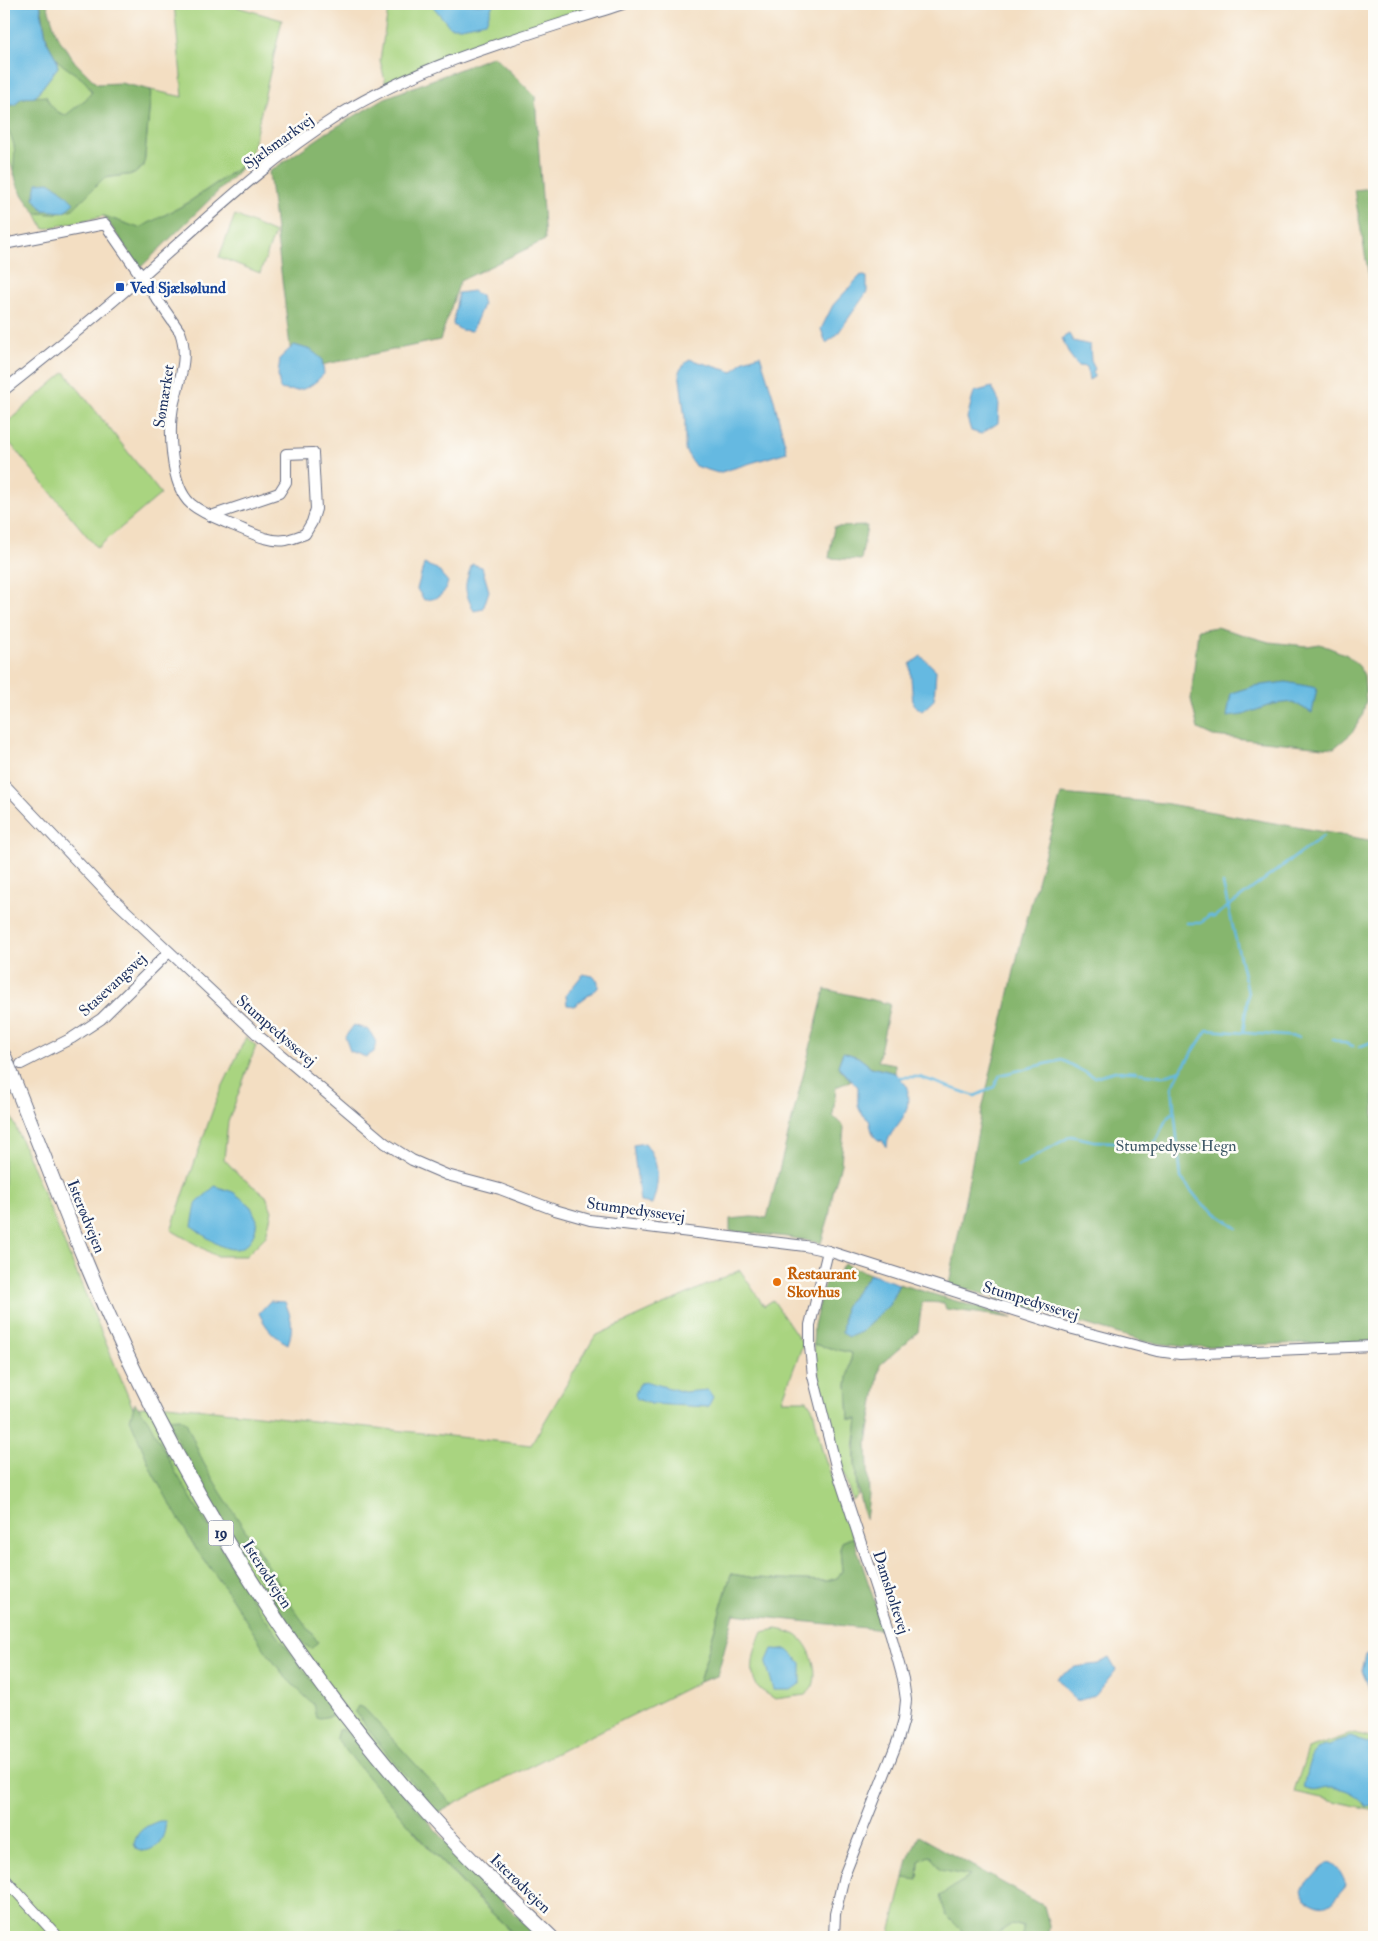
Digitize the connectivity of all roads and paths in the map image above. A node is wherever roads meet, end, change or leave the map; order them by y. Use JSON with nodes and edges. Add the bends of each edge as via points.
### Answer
{"nodes":[{"id":1,"x":623,"y":4,"type":"edge"},
{"id":2,"x":4,"y":244,"type":"edge"},
{"id":3,"x":141,"y":277,"type":"junction"},
{"id":4,"x":4,"y":390,"type":"edge"},
{"id":5,"x":212,"y":516,"type":"junction"},
{"id":6,"x":4,"y":784,"type":"edge"},
{"id":7,"x":168,"y":952,"type":"junction"},
{"id":8,"x":4,"y":1056,"type":"edge"},
{"id":9,"x":21,"y":1064,"type":"dead end"},
{"id":10,"x":828,"y":1251,"type":"junction"},
{"id":11,"x":1374,"y":1346,"type":"edge"},
{"id":12,"x":4,"y":1878,"type":"edge"},
{"id":13,"x":58,"y":1937,"type":"edge"},
{"id":14,"x":552,"y":1937,"type":"edge"},
{"id":15,"x":834,"y":1937,"type":"edge"}],
"edges":[{"from":1,"to":3,"type":"street","name":"Sjælsmarkvej","via":[[460,58],[404,81],[340,115],[257,173]]},
{"from":2,"to":3,"type":"street","via":[[105,224]]},
{"from":3,"to":4,"type":"street","name":"Sjælsmarkvej"},
{"from":3,"to":5,"type":"street","name":"Sømærket","via":[[180,332],[185,348],[170,432],[177,483],[190,504]]},
{"from":5,"to":5,"type":"street","name":"Sømærket","via":[[266,538],[286,540],[304,534],[316,509],[313,453],[286,454],[286,482],[279,493]]},
{"from":6,"to":7,"type":"street","name":"Stumpedyssevej"},
{"from":7,"to":9,"type":"street","name":"Stasevangsvej","via":[[101,1019]]},
{"from":7,"to":10,"type":"street","name":"Stumpedyssevej","via":[[260,1037],[385,1143],[412,1160],[447,1175],[500,1189],[590,1220]]},
{"from":8,"to":14,"type":"highway","name":"Isterødvejen","number":"19","via":[[97,1289],[134,1370],[167,1438],[258,1593],[312,1671],[428,1814]]},
{"from":10,"to":11,"type":"street","name":"Stumpedyssevej","via":[[1073,1329],[1157,1351],[1194,1354]]},
{"from":10,"to":15,"type":"street","name":"Damsholtevej","via":[[810,1325],[813,1376],[837,1470],[892,1637],[906,1700],[898,1740],[844,1876],[835,1914]]},
{"from":12,"to":13,"type":"street"}]}
